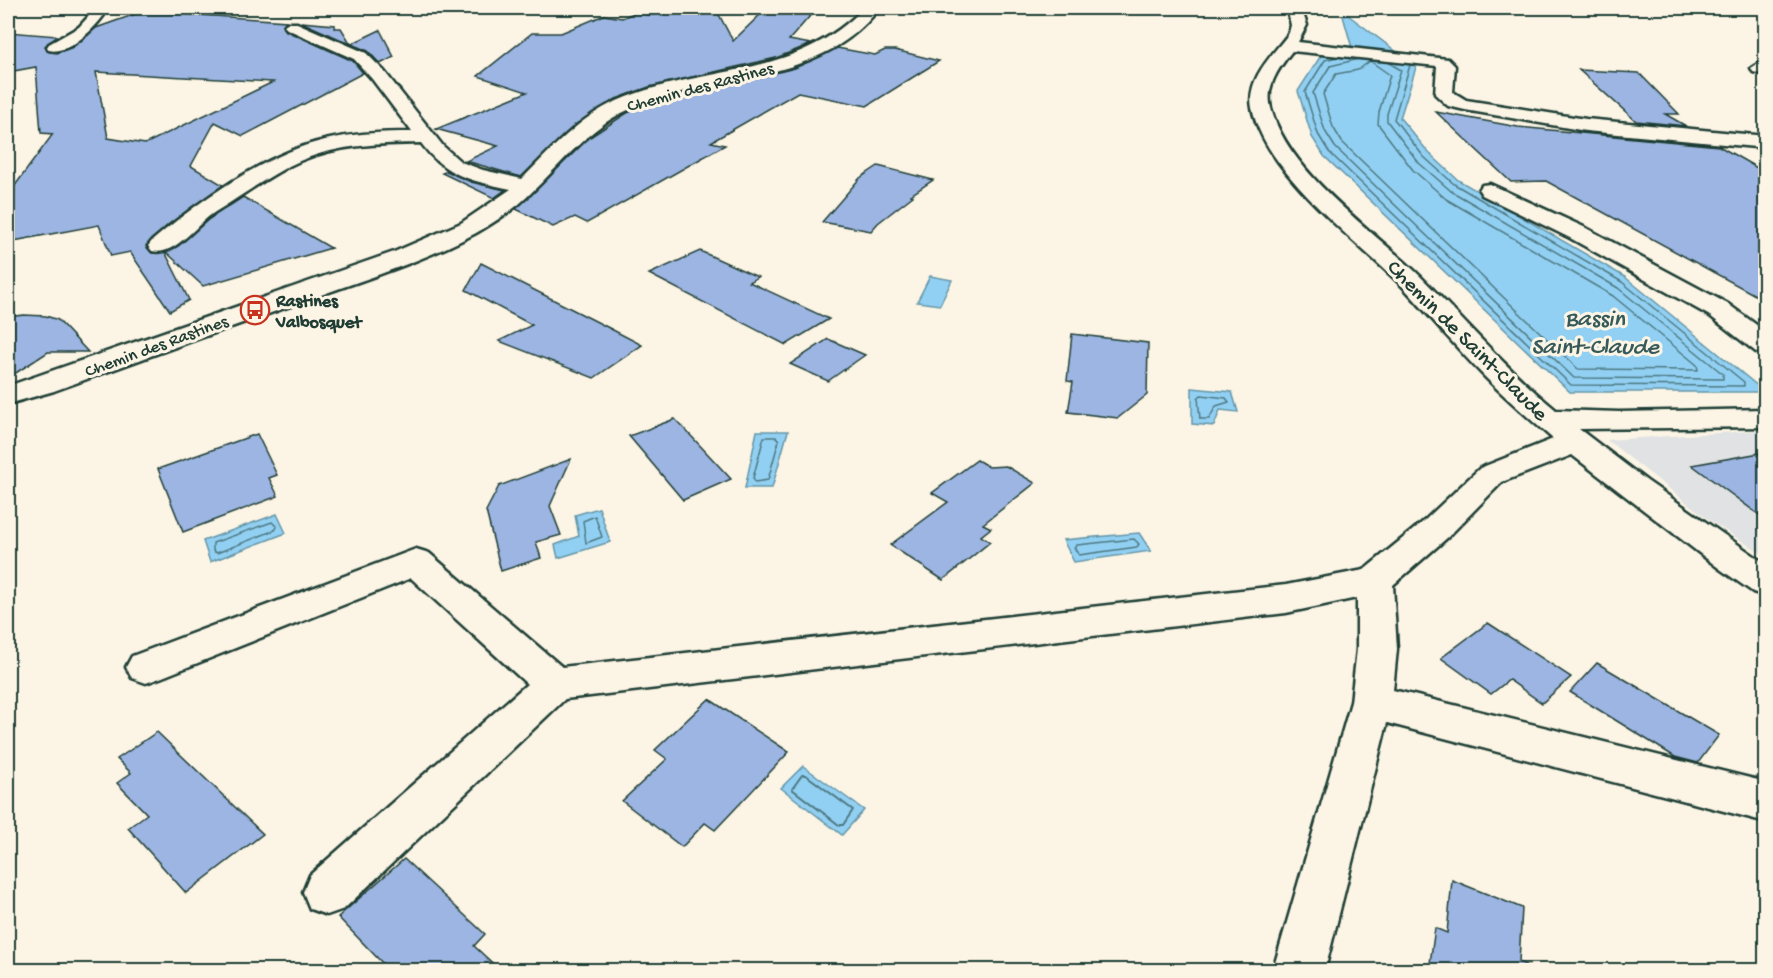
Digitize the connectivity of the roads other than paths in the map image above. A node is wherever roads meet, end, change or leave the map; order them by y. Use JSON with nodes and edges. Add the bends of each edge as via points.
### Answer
{"nodes":[{"id":1,"x":88,"y":8,"type":"edge"},
{"id":2,"x":872,"y":8,"type":"edge"},
{"id":3,"x":1294,"y":8,"type":"edge"},
{"id":4,"x":292,"y":26,"type":"dead end"},
{"id":5,"x":1289,"y":46,"type":"junction"},
{"id":6,"x":55,"y":47,"type":"dead end"},
{"id":7,"x":426,"y":137,"type":"junction"},
{"id":8,"x":1766,"y":142,"type":"edge"},
{"id":9,"x":527,"y":186,"type":"junction"},
{"id":10,"x":1490,"y":190,"type":"dead end"},
{"id":11,"x":160,"y":246,"type":"dead end"},
{"id":12,"x":1766,"y":346,"type":"edge"},
{"id":13,"x":8,"y":395,"type":"edge"},
{"id":14,"x":1766,"y":418,"type":"edge"},
{"id":15,"x":1563,"y":431,"type":"junction"},
{"id":16,"x":1375,"y":580,"type":"junction"},
{"id":17,"x":1766,"y":583,"type":"edge"},
{"id":18,"x":146,"y":667,"type":"dead end"},
{"id":19,"x":554,"y":684,"type":"junction"},
{"id":20,"x":1372,"y":702,"type":"junction"},
{"id":21,"x":1766,"y":802,"type":"edge"},
{"id":22,"x":327,"y":892,"type":"dead end"},
{"id":23,"x":1299,"y":970,"type":"edge"}],
"edges":[{"from":1,"to":6,"type":"street","via":[[97,15],[84,30]]},
{"from":2,"to":9,"type":"street","name":"Chemin des Rastines","via":[[836,40],[794,60],[651,95],[614,109],[577,134]]},
{"from":3,"to":5,"type":"street","name":"Chemin de Saint-Claude","via":[[1299,24]]},
{"from":4,"to":7,"type":"street","via":[[360,56]]},
{"from":5,"to":8,"type":"street","via":[[1442,62],[1447,66],[1444,94],[1465,105],[1586,125]]},
{"from":5,"to":15,"type":"street","name":"Chemin de Saint-Claude","via":[[1265,76],[1260,91],[1261,109],[1271,134],[1302,177],[1415,285],[1510,385]]},
{"from":7,"to":9,"type":"street","via":[[454,166]]},
{"from":7,"to":11,"type":"street","via":[[359,139],[293,156],[198,213]]},
{"from":9,"to":13,"type":"street","name":"Chemin des Rastines","via":[[491,215],[428,247]]},
{"from":10,"to":12,"type":"street","via":[[1719,309]]},
{"from":14,"to":15,"type":"street","via":[[1620,421]]},
{"from":15,"to":16,"type":"street","via":[[1491,475],[1436,529]]},
{"from":15,"to":17,"type":"street","name":"Chemin de Saint-Claude","via":[[1653,503]]},
{"from":16,"to":19,"type":"street","via":[[1286,599]]},
{"from":16,"to":20,"type":"street","via":[[1377,649]]},
{"from":18,"to":19,"type":"street","via":[[416,562]]},
{"from":19,"to":22,"type":"street"},
{"from":20,"to":21,"type":"street"},
{"from":20,"to":23,"type":"street"}]}
